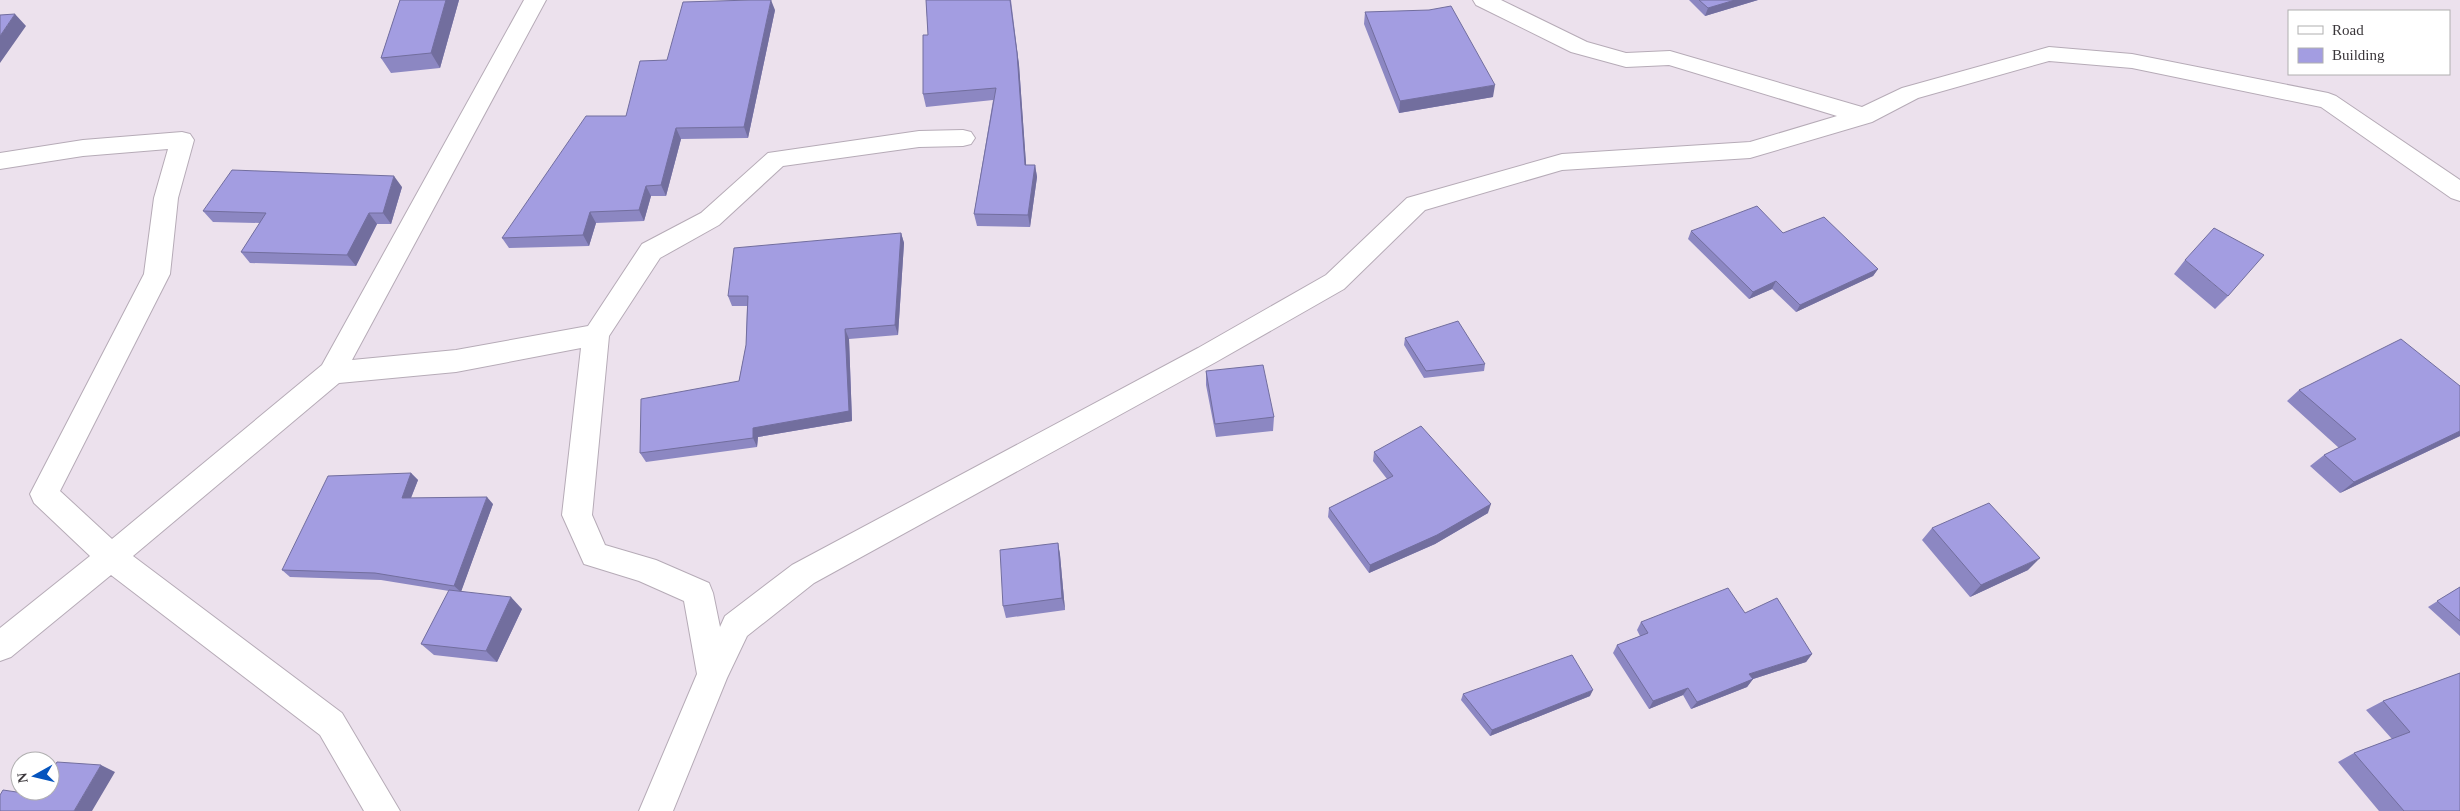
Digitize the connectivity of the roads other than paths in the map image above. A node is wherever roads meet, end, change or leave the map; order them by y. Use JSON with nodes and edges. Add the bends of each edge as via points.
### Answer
{"nodes":[{"id":1,"x":535,"y":0,"type":"edge"},
{"id":2,"x":1484,"y":0,"type":"edge"},
{"id":3,"x":1864,"y":116,"type":"junction"},
{"id":4,"x":963,"y":138,"type":"dead end"},
{"id":5,"x":0,"y":161,"type":"edge"},
{"id":6,"x":2460,"y":192,"type":"edge"},
{"id":7,"x":596,"y":335,"type":"junction"},
{"id":8,"x":332,"y":372,"type":"junction"},
{"id":9,"x":110,"y":557,"type":"junction"},
{"id":10,"x":0,"y":647,"type":"edge"},
{"id":11,"x":713,"y":674,"type":"junction"},
{"id":12,"x":383,"y":811,"type":"edge"},
{"id":13,"x":656,"y":811,"type":"edge"}],
"edges":[{"from":1,"to":8,"type":"street"},
{"from":2,"to":3,"type":"street","via":[[1579,46],[1626,60],[1670,58]]},
{"from":3,"to":6,"type":"street","via":[[1910,93],[2049,54],[2132,61],[2328,101]]},
{"from":3,"to":11,"type":"street","via":[[1750,150],[1562,162],[1416,204],[1335,282],[803,574],[736,626]]},
{"from":4,"to":7,"type":"street","via":[[919,139],[776,159],[710,219],[652,251]]},
{"from":5,"to":9,"type":"street","via":[[83,148],[182,140],[166,198],[157,274],[44,494]]},
{"from":7,"to":8,"type":"street","via":[[456,361]]},
{"from":7,"to":11,"type":"street","via":[[577,515],[595,555],[645,569],[698,593]]},
{"from":8,"to":9,"type":"street"},
{"from":9,"to":10,"type":"street"},
{"from":9,"to":12,"type":"street","via":[[331,724]]},
{"from":11,"to":13,"type":"street"}]}
